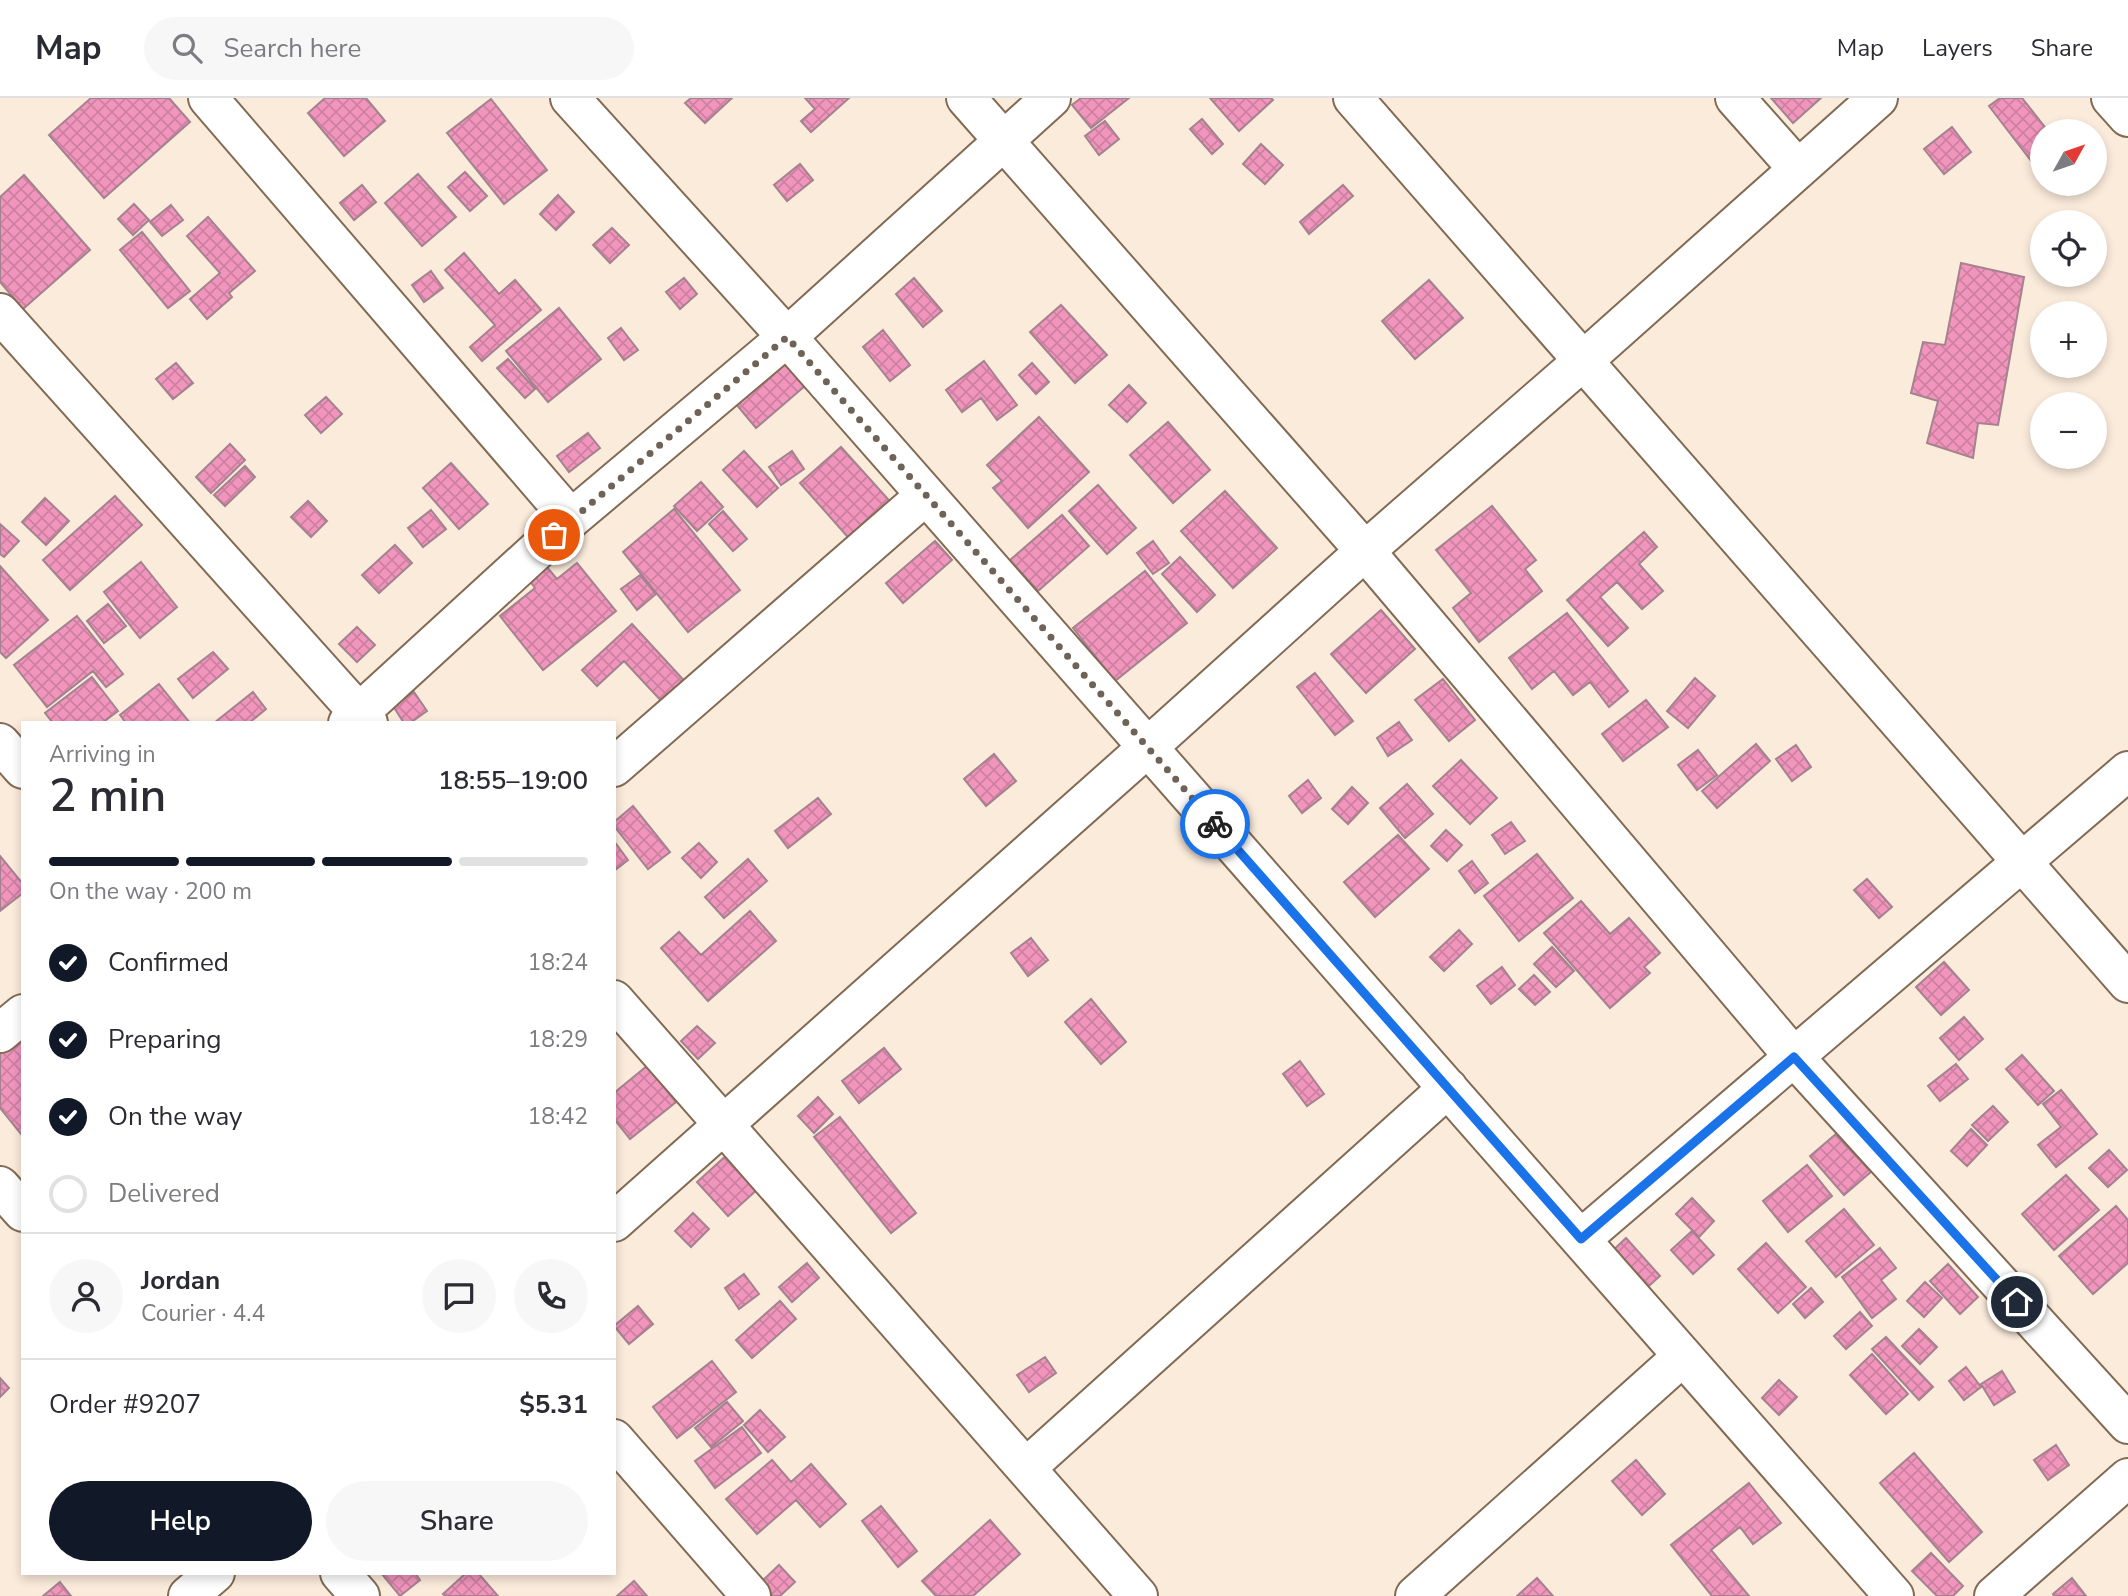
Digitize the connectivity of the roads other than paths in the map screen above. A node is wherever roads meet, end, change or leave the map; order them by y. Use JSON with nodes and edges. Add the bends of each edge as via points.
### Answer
{"nodes":[{"id":1,"x":208,"y":98,"type":"edge"},
{"id":2,"x":570,"y":98,"type":"edge"},
{"id":3,"x":966,"y":98,"type":"edge"},
{"id":4,"x":1051,"y":98,"type":"edge"},
{"id":5,"x":1353,"y":98,"type":"edge"},
{"id":6,"x":1735,"y":98,"type":"edge"},
{"id":7,"x":1878,"y":98,"type":"edge"},
{"id":8,"x":2111,"y":98,"type":"edge"},
{"id":9,"x":2128,"y":117,"type":"edge"},
{"id":10,"x":1004,"y":140,"type":"junction"},
{"id":11,"x":1798,"y":169,"type":"junction"},
{"id":12,"x":0,"y":313,"type":"edge"},
{"id":13,"x":787,"y":337,"type":"junction"},
{"id":14,"x":1584,"y":360,"type":"junction"},
{"id":15,"x":926,"y":495,"type":"junction"},
{"id":16,"x":571,"y":519,"type":"junction"},
{"id":17,"x":1365,"y":551,"type":"junction"},
{"id":18,"x":359,"y":719,"type":"edge"},
{"id":19,"x":0,"y":743,"type":"edge"},
{"id":20,"x":1148,"y":747,"type":"junction"},
{"id":21,"x":616,"y":765,"type":"edge"},
{"id":22,"x":21,"y":767,"type":"edge"},
{"id":23,"x":2128,"y":771,"type":"edge"},
{"id":24,"x":2022,"y":862,"type":"junction"},
{"id":25,"x":2128,"y":983,"type":"edge"},
{"id":26,"x":616,"y":1002,"type":"edge"},
{"id":27,"x":21,"y":1016,"type":"edge"},
{"id":28,"x":0,"y":1033,"type":"edge"},
{"id":29,"x":1794,"y":1057,"type":"junction"},
{"id":30,"x":1448,"y":1088,"type":"junction"},
{"id":31,"x":724,"y":1124,"type":"junction"},
{"id":32,"x":0,"y":1186,"type":"edge"},
{"id":33,"x":21,"y":1210,"type":"edge"},
{"id":34,"x":616,"y":1220,"type":"edge"},
{"id":35,"x":1581,"y":1239,"type":"junction"},
{"id":36,"x":1683,"y":1356,"type":"junction"},
{"id":37,"x":2128,"y":1424,"type":"edge"},
{"id":38,"x":616,"y":1441,"type":"edge"},
{"id":39,"x":1026,"y":1468,"type":"junction"},
{"id":40,"x":2128,"y":1478,"type":"edge"},
{"id":41,"x":213,"y":1575,"type":"edge"},
{"id":42,"x":342,"y":1575,"type":"edge"},
{"id":43,"x":188,"y":1596,"type":"edge"},
{"id":44,"x":360,"y":1596,"type":"edge"},
{"id":45,"x":751,"y":1596,"type":"edge"},
{"id":46,"x":1138,"y":1596,"type":"edge"},
{"id":47,"x":1415,"y":1596,"type":"edge"},
{"id":48,"x":1894,"y":1596,"type":"edge"},
{"id":49,"x":1994,"y":1596,"type":"edge"}],
"edges":[{"from":1,"to":16,"type":"street"},
{"from":2,"to":13,"type":"street"},
{"from":3,"to":10,"type":"street"},
{"from":4,"to":10,"type":"street"},
{"from":5,"to":14,"type":"street"},
{"from":6,"to":11,"type":"street"},
{"from":7,"to":11,"type":"street"},
{"from":8,"to":9,"type":"street"},
{"from":10,"to":13,"type":"street"},
{"from":10,"to":17,"type":"street"},
{"from":11,"to":14,"type":"street"},
{"from":12,"to":18,"type":"street"},
{"from":13,"to":15,"type":"street"},
{"from":13,"to":16,"type":"street"},
{"from":14,"to":17,"type":"street"},
{"from":14,"to":24,"type":"street"},
{"from":15,"to":20,"type":"street"},
{"from":15,"to":21,"type":"street"},
{"from":16,"to":18,"type":"street"},
{"from":17,"to":20,"type":"street"},
{"from":17,"to":29,"type":"street"},
{"from":19,"to":22,"type":"street"},
{"from":20,"to":30,"type":"street"},
{"from":20,"to":31,"type":"street"},
{"from":23,"to":24,"type":"street"},
{"from":24,"to":25,"type":"street"},
{"from":24,"to":29,"type":"street"},
{"from":26,"to":31,"type":"street"},
{"from":27,"to":28,"type":"street"},
{"from":29,"to":35,"type":"street"},
{"from":29,"to":37,"type":"street"},
{"from":30,"to":35,"type":"street"},
{"from":30,"to":39,"type":"street"},
{"from":31,"to":34,"type":"street"},
{"from":31,"to":39,"type":"street"},
{"from":32,"to":33,"type":"street"},
{"from":35,"to":36,"type":"street"},
{"from":36,"to":47,"type":"street"},
{"from":36,"to":48,"type":"street"},
{"from":38,"to":45,"type":"street"},
{"from":39,"to":46,"type":"street"},
{"from":40,"to":49,"type":"street"},
{"from":41,"to":43,"type":"street"},
{"from":42,"to":44,"type":"street"}]}
